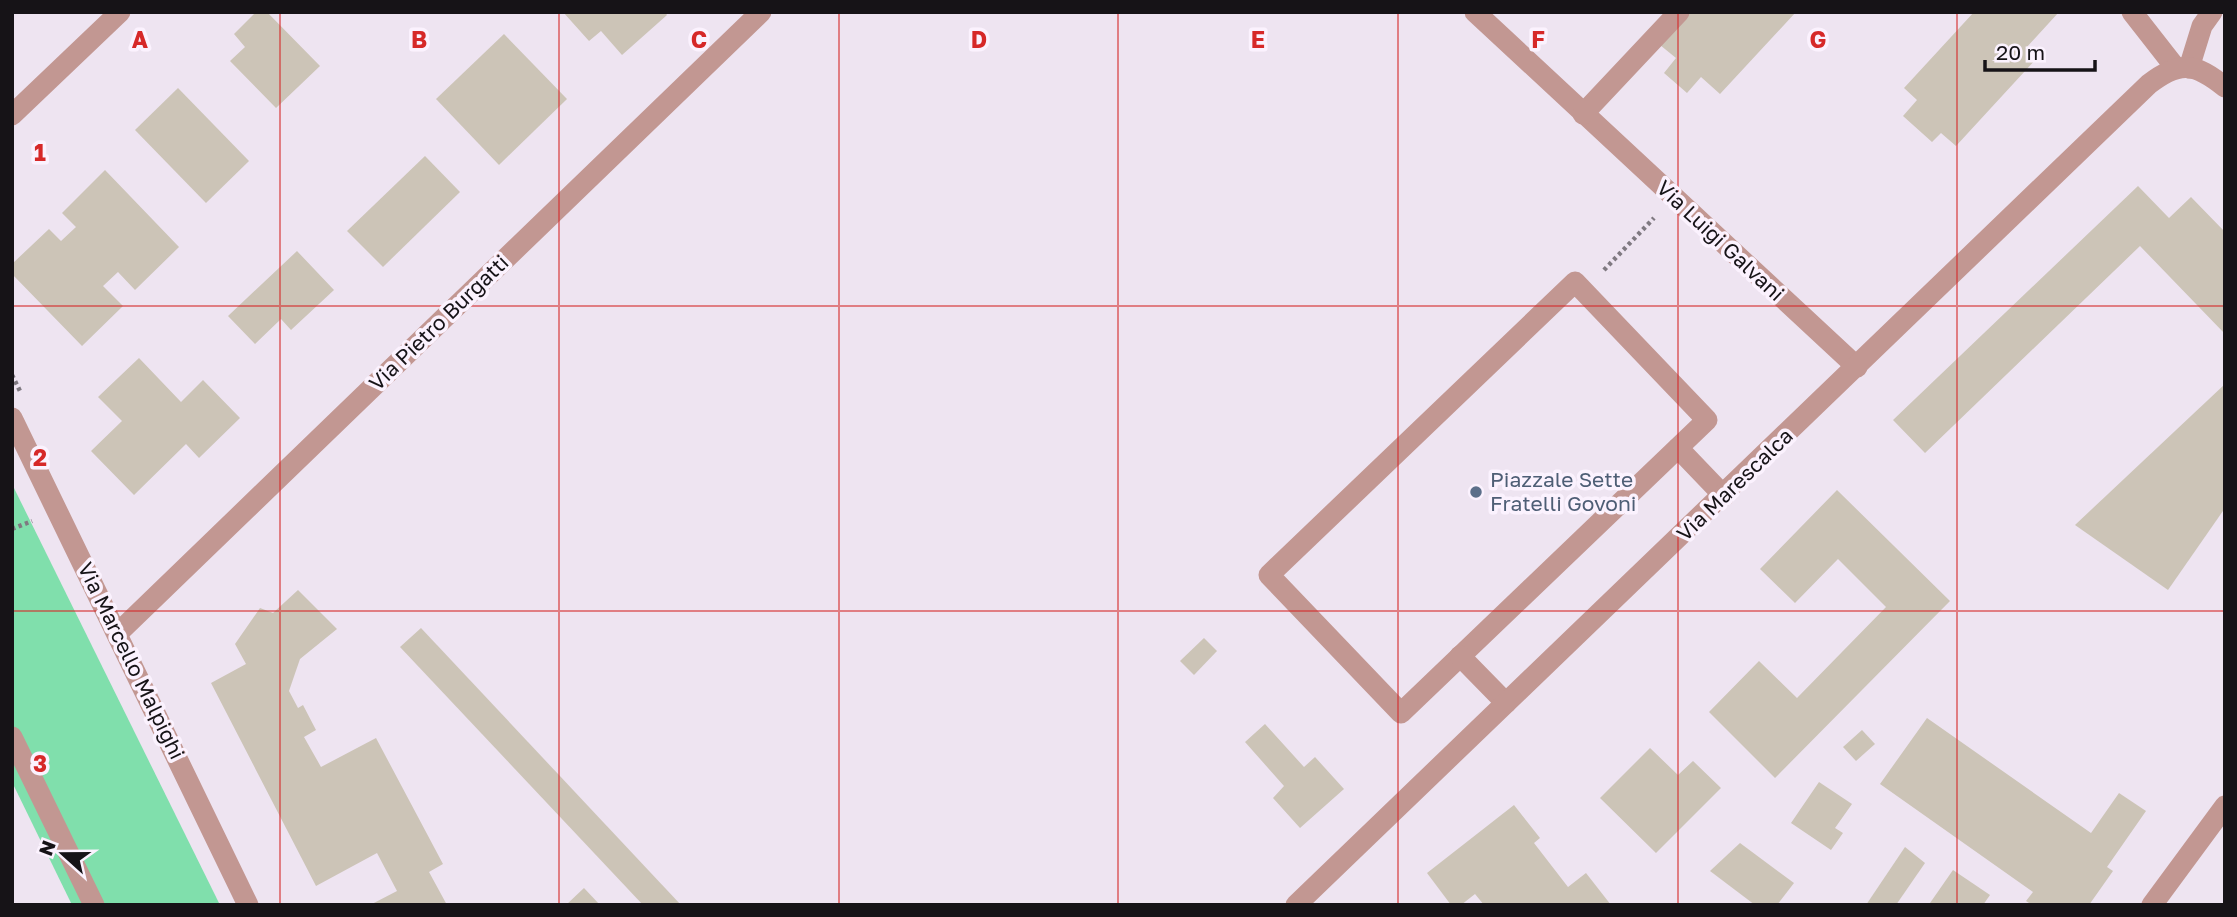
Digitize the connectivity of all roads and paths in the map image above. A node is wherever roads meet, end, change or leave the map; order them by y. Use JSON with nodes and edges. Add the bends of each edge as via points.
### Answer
{"nodes":[{"id":1,"x":120,"y":12,"type":"edge"},
{"id":2,"x":761,"y":12,"type":"edge"},
{"id":3,"x":1475,"y":12,"type":"edge"},
{"id":4,"x":1679,"y":12,"type":"edge"},
{"id":5,"x":2132,"y":12,"type":"edge"},
{"id":6,"x":2213,"y":12,"type":"edge"},
{"id":7,"x":2182,"y":67,"type":"junction"},
{"id":8,"x":2225,"y":87,"type":"edge"},
{"id":9,"x":1583,"y":114,"type":"junction"},
{"id":10,"x":12,"y":115,"type":"edge"},
{"id":11,"x":1673,"y":199,"type":"junction"},
{"id":12,"x":1583,"y":290,"type":"junction"},
{"id":13,"x":1857,"y":367,"type":"junction"},
{"id":14,"x":12,"y":418,"type":"edge"},
{"id":15,"x":1678,"y":448,"type":"junction"},
{"id":16,"x":1724,"y":496,"type":"junction"},
{"id":17,"x":33,"y":520,"type":"dead end"},
{"id":18,"x":12,"y":530,"type":"edge"},
{"id":19,"x":118,"y":633,"type":"junction"},
{"id":20,"x":1460,"y":656,"type":"junction"},
{"id":21,"x":1506,"y":703,"type":"junction"},
{"id":22,"x":12,"y":737,"type":"edge"},
{"id":23,"x":2225,"y":806,"type":"edge"},
{"id":24,"x":94,"y":905,"type":"edge"},
{"id":25,"x":248,"y":905,"type":"edge"},
{"id":26,"x":1296,"y":905,"type":"edge"},
{"id":27,"x":2152,"y":905,"type":"edge"}],
"edges":[{"from":1,"to":10,"type":"street"},
{"from":2,"to":19,"type":"street","name":"Via Pietro Burgatti"},
{"from":3,"to":9,"type":"street","name":"Via Luigi Galvani"},
{"from":4,"to":9,"type":"street"},
{"from":5,"to":7,"type":"street"},
{"from":6,"to":7,"type":"street"},
{"from":7,"to":8,"type":"street","via":[[2202,70]]},
{"from":7,"to":13,"type":"street","name":"Via Marescalca","via":[[2149,84],[2112,118]]},
{"from":9,"to":11,"type":"street","name":"Via Luigi Galvani"},
{"from":11,"to":12,"type":"path"},
{"from":11,"to":13,"type":"street","name":"Via Luigi Galvani"},
{"from":12,"to":15,"type":"street","via":[[1707,420]]},
{"from":12,"to":20,"type":"street","via":[[1575,282],[1269,576],[1401,713]]},
{"from":13,"to":16,"type":"street","name":"Via Marescalca"},
{"from":14,"to":19,"type":"street","name":"Via Marcello Malpighi"},
{"from":15,"to":16,"type":"street"},
{"from":15,"to":20,"type":"street"},
{"from":16,"to":21,"type":"street","name":"Via Marescalca"},
{"from":17,"to":18,"type":"path"},
{"from":19,"to":25,"type":"street","name":"Via Marcello Malpighi"},
{"from":20,"to":21,"type":"street"},
{"from":21,"to":26,"type":"street","name":"Via Marescalca"},
{"from":22,"to":24,"type":"street"},
{"from":23,"to":27,"type":"street"}]}
